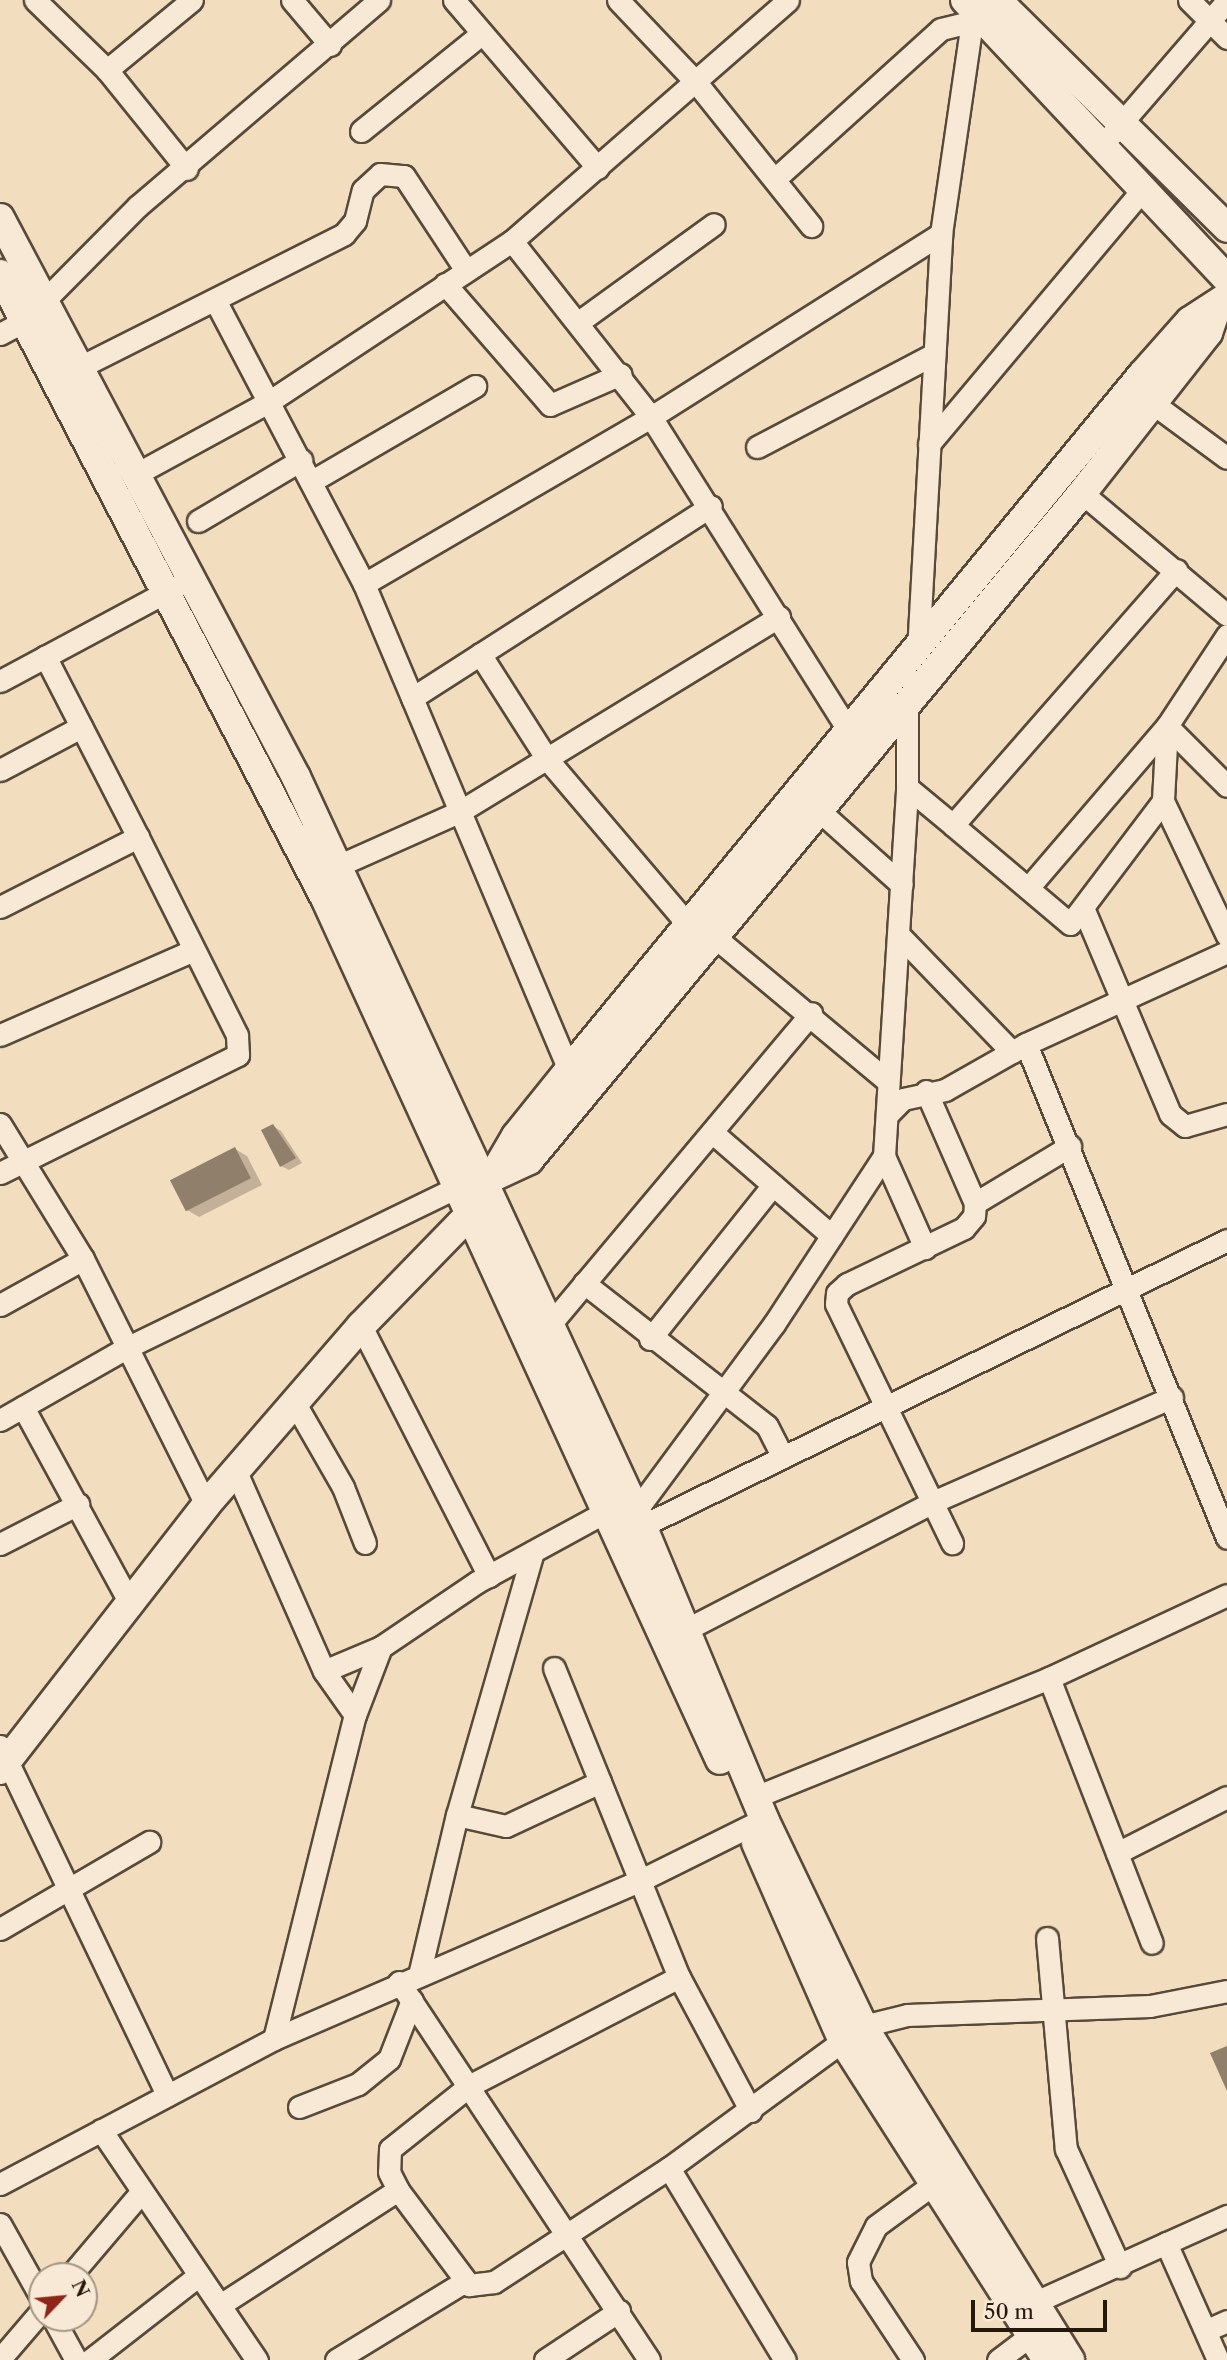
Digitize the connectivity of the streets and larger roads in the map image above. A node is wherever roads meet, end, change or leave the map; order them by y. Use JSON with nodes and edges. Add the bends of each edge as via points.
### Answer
{"nodes":[{"id":1,"x":36,"y":0,"type":"edge"},
{"id":2,"x":192,"y":0,"type":"edge"},
{"id":3,"x":292,"y":0,"type":"edge"},
{"id":4,"x":379,"y":0,"type":"edge"},
{"id":5,"x":454,"y":0,"type":"edge"},
{"id":6,"x":618,"y":0,"type":"edge"},
{"id":7,"x":788,"y":0,"type":"edge"},
{"id":8,"x":1189,"y":0,"type":"edge"},
{"id":9,"x":1227,"y":1,"type":"edge"},
{"id":10,"x":985,"y":11,"type":"edge"},
{"id":11,"x":1208,"y":19,"type":"junction"},
{"id":12,"x":481,"y":34,"type":"junction"},
{"id":13,"x":1227,"y":38,"type":"edge"},
{"id":14,"x":330,"y":45,"type":"junction"},
{"id":15,"x":107,"y":71,"type":"junction"},
{"id":16,"x":695,"y":81,"type":"junction"},
{"id":17,"x":1121,"y":123,"type":"junction"},
{"id":18,"x":361,"y":131,"type":"dead end"},
{"id":19,"x":1101,"y":148,"type":"junction"},
{"id":20,"x":598,"y":168,"type":"junction"},
{"id":21,"x":187,"y":169,"type":"junction"},
{"id":22,"x":776,"y":178,"type":"junction"},
{"id":23,"x":1141,"y":191,"type":"junction"},
{"id":24,"x":0,"y":218,"type":"edge"},
{"id":25,"x":714,"y":224,"type":"dead end"},
{"id":26,"x":811,"y":226,"type":"dead end"},
{"id":27,"x":1227,"y":228,"type":"edge"},
{"id":28,"x":941,"y":234,"type":"junction"},
{"id":29,"x":512,"y":241,"type":"junction"},
{"id":30,"x":465,"y":269,"type":"junction"},
{"id":31,"x":0,"y":274,"type":"edge"},
{"id":32,"x":1227,"y":279,"type":"edge"},
{"id":33,"x":445,"y":284,"type":"junction"},
{"id":34,"x":45,"y":301,"type":"junction"},
{"id":35,"x":216,"y":302,"type":"junction"},
{"id":36,"x":1222,"y":302,"type":"edge"},
{"id":37,"x":24,"y":320,"type":"junction"},
{"id":38,"x":580,"y":321,"type":"junction"},
{"id":39,"x":0,"y":334,"type":"edge"},
{"id":40,"x":934,"y":354,"type":"junction"},
{"id":41,"x":80,"y":367,"type":"junction"},
{"id":42,"x":621,"y":374,"type":"junction"},
{"id":43,"x":475,"y":386,"type":"dead end"},
{"id":44,"x":270,"y":401,"type":"junction"},
{"id":45,"x":1151,"y":402,"type":"junction"},
{"id":46,"x":651,"y":417,"type":"junction"},
{"id":47,"x":929,"y":444,"type":"junction"},
{"id":48,"x":757,"y":447,"type":"dead end"},
{"id":49,"x":1227,"y":458,"type":"edge"},
{"id":50,"x":301,"y":460,"type":"junction"},
{"id":51,"x":138,"y":473,"type":"junction"},
{"id":52,"x":312,"y":481,"type":"junction"},
{"id":53,"x":1082,"y":493,"type":"junction"},
{"id":54,"x":711,"y":506,"type":"junction"},
{"id":55,"x":198,"y":521,"type":"dead end"},
{"id":56,"x":1176,"y":570,"type":"junction"},
{"id":57,"x":192,"y":580,"type":"junction"},
{"id":58,"x":364,"y":584,"type":"junction"},
{"id":59,"x":165,"y":591,"type":"junction"},
{"id":60,"x":1227,"y":615,"type":"edge"},
{"id":61,"x":779,"y":617,"type":"junction"},
{"id":62,"x":1227,"y":635,"type":"edge"},
{"id":63,"x":918,"y":652,"type":"junction"},
{"id":64,"x":481,"y":654,"type":"junction"},
{"id":65,"x":46,"y":656,"type":"junction"},
{"id":66,"x":0,"y":681,"type":"edge"},
{"id":67,"x":412,"y":698,"type":"junction"},
{"id":68,"x":906,"y":702,"type":"junction"},
{"id":69,"x":1167,"y":726,"type":"junction"},
{"id":70,"x":81,"y":727,"type":"junction"},
{"id":71,"x":850,"y":733,"type":"junction"},
{"id":72,"x":547,"y":759,"type":"junction"},
{"id":73,"x":0,"y":770,"type":"edge"},
{"id":74,"x":1227,"y":786,"type":"edge"},
{"id":75,"x":908,"y":787,"type":"junction"},
{"id":76,"x":1163,"y":801,"type":"junction"},
{"id":77,"x":816,"y":808,"type":"junction"},
{"id":78,"x":459,"y":812,"type":"junction"},
{"id":79,"x":953,"y":825,"type":"junction"},
{"id":80,"x":138,"y":837,"type":"junction"},
{"id":81,"x":325,"y":871,"type":"junction"},
{"id":82,"x":902,"y":885,"type":"junction"},
{"id":83,"x":1028,"y":888,"type":"junction"},
{"id":84,"x":0,"y":907,"type":"edge"},
{"id":85,"x":1084,"y":910,"type":"junction"},
{"id":86,"x":700,"y":930,"type":"junction"},
{"id":87,"x":899,"y":935,"type":"junction"},
{"id":88,"x":1227,"y":936,"type":"edge"},
{"id":89,"x":191,"y":951,"type":"junction"},
{"id":90,"x":1227,"y":953,"type":"edge"},
{"id":91,"x":1125,"y":1003,"type":"junction"},
{"id":92,"x":811,"y":1013,"type":"junction"},
{"id":93,"x":0,"y":1035,"type":"edge"},
{"id":94,"x":1019,"y":1048,"type":"junction"},
{"id":95,"x":569,"y":1070,"type":"junction"},
{"id":96,"x":886,"y":1080,"type":"junction"},
{"id":97,"x":926,"y":1091,"type":"junction"},
{"id":98,"x":888,"y":1114,"type":"junction"},
{"id":99,"x":1227,"y":1114,"type":"edge"},
{"id":100,"x":0,"y":1124,"type":"edge"},
{"id":101,"x":713,"y":1133,"type":"junction"},
{"id":102,"x":1070,"y":1146,"type":"junction"},
{"id":103,"x":884,"y":1156,"type":"junction"},
{"id":104,"x":23,"y":1164,"type":"junction"},
{"id":105,"x":0,"y":1173,"type":"edge"},
{"id":106,"x":773,"y":1185,"type":"junction"},
{"id":107,"x":478,"y":1192,"type":"junction"},
{"id":108,"x":975,"y":1203,"type":"junction"},
{"id":109,"x":832,"y":1236,"type":"junction"},
{"id":110,"x":1227,"y":1240,"type":"edge"},
{"id":111,"x":925,"y":1248,"type":"junction"},
{"id":112,"x":83,"y":1259,"type":"junction"},
{"id":113,"x":584,"y":1283,"type":"junction"},
{"id":114,"x":1129,"y":1287,"type":"junction"},
{"id":115,"x":0,"y":1305,"type":"edge"},
{"id":116,"x":361,"y":1326,"type":"junction"},
{"id":117,"x":547,"y":1328,"type":"junction"},
{"id":118,"x":650,"y":1339,"type":"junction"},
{"id":119,"x":128,"y":1347,"type":"junction"},
{"id":120,"x":723,"y":1396,"type":"junction"},
{"id":121,"x":1172,"y":1397,"type":"junction"},
{"id":122,"x":23,"y":1407,"type":"junction"},
{"id":123,"x":297,"y":1407,"type":"junction"},
{"id":124,"x":887,"y":1408,"type":"junction"},
{"id":125,"x":0,"y":1420,"type":"edge"},
{"id":126,"x":783,"y":1457,"type":"junction"},
{"id":127,"x":237,"y":1474,"type":"junction"},
{"id":128,"x":933,"y":1502,"type":"junction"},
{"id":129,"x":78,"y":1503,"type":"junction"},
{"id":130,"x":206,"y":1505,"type":"junction"},
{"id":131,"x":626,"y":1521,"type":"junction"},
{"id":132,"x":1227,"y":1538,"type":"edge"},
{"id":133,"x":952,"y":1543,"type":"dead end"},
{"id":134,"x":0,"y":1544,"type":"edge"},
{"id":135,"x":365,"y":1544,"type":"dead end"},
{"id":136,"x":533,"y":1552,"type":"junction"},
{"id":137,"x":489,"y":1576,"type":"junction"},
{"id":138,"x":1227,"y":1595,"type":"edge"},
{"id":139,"x":131,"y":1605,"type":"junction"},
{"id":140,"x":687,"y":1629,"type":"junction"},
{"id":141,"x":381,"y":1647,"type":"junction"},
{"id":142,"x":554,"y":1668,"type":"dead end"},
{"id":143,"x":324,"y":1671,"type":"junction"},
{"id":144,"x":1049,"y":1678,"type":"junction"},
{"id":145,"x":355,"y":1715,"type":"junction"},
{"id":146,"x":3,"y":1759,"type":"edge"},
{"id":147,"x":600,"y":1782,"type":"junction"},
{"id":148,"x":1227,"y":1797,"type":"edge"},
{"id":149,"x":756,"y":1814,"type":"junction"},
{"id":150,"x":457,"y":1815,"type":"junction"},
{"id":151,"x":149,"y":1842,"type":"dead end"},
{"id":152,"x":1117,"y":1853,"type":"junction"},
{"id":153,"x":641,"y":1880,"type":"junction"},
{"id":154,"x":70,"y":1892,"type":"junction"},
{"id":155,"x":0,"y":1929,"type":"edge"},
{"id":156,"x":1047,"y":1938,"type":"dead end"},
{"id":157,"x":1152,"y":1942,"type":"dead end"},
{"id":158,"x":420,"y":1971,"type":"junction"},
{"id":159,"x":679,"y":1977,"type":"junction"},
{"id":160,"x":399,"y":1982,"type":"junction"},
{"id":161,"x":1227,"y":1992,"type":"edge"},
{"id":162,"x":412,"y":2000,"type":"junction"},
{"id":163,"x":1055,"y":2014,"type":"junction"},
{"id":164,"x":853,"y":2033,"type":"junction"},
{"id":165,"x":274,"y":2039,"type":"junction"},
{"id":166,"x":470,"y":2086,"type":"junction"},
{"id":167,"x":167,"y":2095,"type":"junction"},
{"id":168,"x":299,"y":2107,"type":"dead end"},
{"id":169,"x":751,"y":2111,"type":"junction"},
{"id":170,"x":101,"y":2130,"type":"junction"},
{"id":171,"x":669,"y":2168,"type":"junction"},
{"id":172,"x":0,"y":2184,"type":"edge"},
{"id":173,"x":932,"y":2185,"type":"junction"},
{"id":174,"x":398,"y":2190,"type":"junction"},
{"id":175,"x":142,"y":2191,"type":"junction"},
{"id":176,"x":1227,"y":2216,"type":"edge"},
{"id":177,"x":0,"y":2224,"type":"edge"},
{"id":178,"x":567,"y":2233,"type":"junction"},
{"id":179,"x":1166,"y":2243,"type":"junction"},
{"id":180,"x":82,"y":2262,"type":"edge"},
{"id":181,"x":1120,"y":2267,"type":"junction"},
{"id":182,"x":28,"y":2274,"type":"edge"},
{"id":183,"x":199,"y":2275,"type":"junction"},
{"id":184,"x":464,"y":2282,"type":"junction"},
{"id":185,"x":220,"y":2305,"type":"junction"},
{"id":186,"x":1024,"y":2307,"type":"junction"},
{"id":187,"x":619,"y":2311,"type":"junction"},
{"id":188,"x":1227,"y":2321,"type":"edge"},
{"id":189,"x":28,"y":2326,"type":"edge"},
{"id":190,"x":1207,"y":2330,"type":"junction"},
{"id":191,"x":61,"y":2332,"type":"edge"},
{"id":192,"x":1031,"y":2335,"type":"junction"},
{"id":193,"x":112,"y":2353,"type":"edge"},
{"id":194,"x":0,"y":2359,"type":"edge"},
{"id":195,"x":76,"y":2360,"type":"edge"},
{"id":196,"x":90,"y":2360,"type":"edge"},
{"id":197,"x":257,"y":2360,"type":"edge"},
{"id":198,"x":337,"y":2360,"type":"edge"},
{"id":199,"x":545,"y":2360,"type":"edge"},
{"id":200,"x":649,"y":2360,"type":"edge"},
{"id":201,"x":785,"y":2360,"type":"edge"},
{"id":202,"x":913,"y":2360,"type":"edge"},
{"id":203,"x":998,"y":2360,"type":"edge"},
{"id":204,"x":1048,"y":2360,"type":"edge"},
{"id":205,"x":1070,"y":2360,"type":"edge"},
{"id":206,"x":1218,"y":2360,"type":"edge"}],
"edges":[{"from":1,"to":15,"type":"street"},
{"from":2,"to":15,"type":"street"},
{"from":3,"to":14,"type":"street"},
{"from":4,"to":14,"type":"street"},
{"from":5,"to":12,"type":"street"},
{"from":6,"to":16,"type":"street"},
{"from":7,"to":16,"type":"street"},
{"from":8,"to":11,"type":"street"},
{"from":9,"to":11,"type":"street"},
{"from":10,"to":17,"type":"street"},
{"from":10,"to":19,"type":"street"},
{"from":10,"to":22,"type":"street","via":[[941,29]]},
{"from":10,"to":28,"type":"street"},
{"from":11,"to":13,"type":"street"},
{"from":11,"to":17,"type":"street"},
{"from":12,"to":18,"type":"street"},
{"from":12,"to":20,"type":"street"},
{"from":14,"to":21,"type":"street"},
{"from":15,"to":21,"type":"street"},
{"from":16,"to":20,"type":"street"},
{"from":16,"to":22,"type":"street"},
{"from":17,"to":19,"type":"street"},
{"from":17,"to":27,"type":"street"},
{"from":19,"to":23,"type":"street"},
{"from":20,"to":29,"type":"street"},
{"from":21,"to":34,"type":"street","via":[[138,206]]},
{"from":22,"to":26,"type":"street"},
{"from":23,"to":32,"type":"street"},
{"from":23,"to":47,"type":"street"},
{"from":24,"to":34,"type":"street"},
{"from":25,"to":38,"type":"street"},
{"from":28,"to":40,"type":"street"},
{"from":28,"to":46,"type":"street"},
{"from":29,"to":30,"type":"street"},
{"from":29,"to":38,"type":"street"},
{"from":30,"to":33,"type":"street"},
{"from":30,"to":35,"type":"street","via":[[415,189],[393,172],[380,174],[363,190],[344,234]]},
{"from":31,"to":37,"type":"street"},
{"from":33,"to":42,"type":"street","via":[[550,405]]},
{"from":33,"to":44,"type":"street"},
{"from":34,"to":37,"type":"street"},
{"from":34,"to":41,"type":"street"},
{"from":35,"to":41,"type":"street"},
{"from":35,"to":44,"type":"street"},
{"from":36,"to":45,"type":"street","via":[[1208,333]]},
{"from":36,"to":63,"type":"street","via":[[1190,321],[1158,357]]},
{"from":37,"to":39,"type":"street"},
{"from":37,"to":59,"type":"street"},
{"from":38,"to":42,"type":"street"},
{"from":40,"to":47,"type":"street"},
{"from":40,"to":48,"type":"street"},
{"from":41,"to":51,"type":"street"},
{"from":42,"to":46,"type":"street"},
{"from":43,"to":52,"type":"street"},
{"from":44,"to":50,"type":"street"},
{"from":44,"to":51,"type":"street"},
{"from":45,"to":49,"type":"street"},
{"from":45,"to":53,"type":"street"},
{"from":46,"to":54,"type":"street"},
{"from":46,"to":58,"type":"street"},
{"from":47,"to":63,"type":"street"},
{"from":50,"to":52,"type":"street"},
{"from":50,"to":55,"type":"street"},
{"from":51,"to":57,"type":"street"},
{"from":52,"to":58,"type":"street"},
{"from":53,"to":56,"type":"street"},
{"from":53,"to":68,"type":"street"},
{"from":54,"to":61,"type":"street"},
{"from":54,"to":64,"type":"street"},
{"from":56,"to":60,"type":"street"},
{"from":56,"to":79,"type":"street"},
{"from":57,"to":59,"type":"street"},
{"from":57,"to":81,"type":"street"},
{"from":58,"to":67,"type":"street"},
{"from":59,"to":65,"type":"street"},
{"from":59,"to":81,"type":"street"},
{"from":61,"to":71,"type":"street"},
{"from":61,"to":72,"type":"street"},
{"from":62,"to":69,"type":"street"},
{"from":63,"to":68,"type":"street"},
{"from":63,"to":71,"type":"street"},
{"from":64,"to":67,"type":"street"},
{"from":64,"to":72,"type":"street"},
{"from":65,"to":66,"type":"street"},
{"from":65,"to":70,"type":"street"},
{"from":67,"to":78,"type":"street"},
{"from":68,"to":75,"type":"street"},
{"from":68,"to":77,"type":"street"},
{"from":69,"to":74,"type":"street"},
{"from":69,"to":76,"type":"street"},
{"from":69,"to":83,"type":"street"},
{"from":70,"to":73,"type":"street"},
{"from":70,"to":80,"type":"street"},
{"from":71,"to":86,"type":"street"},
{"from":72,"to":78,"type":"street"},
{"from":72,"to":86,"type":"street"},
{"from":75,"to":79,"type":"street"},
{"from":75,"to":82,"type":"street"},
{"from":76,"to":85,"type":"street"},
{"from":76,"to":88,"type":"street"},
{"from":77,"to":82,"type":"street"},
{"from":77,"to":86,"type":"street"},
{"from":78,"to":81,"type":"street"},
{"from":78,"to":95,"type":"street"},
{"from":79,"to":83,"type":"street"},
{"from":80,"to":84,"type":"street"},
{"from":80,"to":89,"type":"street"},
{"from":81,"to":107,"type":"street"},
{"from":82,"to":87,"type":"street"},
{"from":83,"to":85,"type":"street","via":[[1064,923]]},
{"from":85,"to":91,"type":"street"},
{"from":86,"to":92,"type":"street"},
{"from":86,"to":95,"type":"street"},
{"from":86,"to":107,"type":"street","via":[[529,1160]]},
{"from":87,"to":94,"type":"street"},
{"from":87,"to":96,"type":"street"},
{"from":89,"to":93,"type":"street"},
{"from":89,"to":104,"type":"street","via":[[237,1035],[238,1055]]},
{"from":90,"to":91,"type":"street"},
{"from":91,"to":94,"type":"street"},
{"from":91,"to":99,"type":"street","via":[[1170,1114],[1185,1126]]},
{"from":92,"to":96,"type":"street"},
{"from":92,"to":101,"type":"street"},
{"from":94,"to":97,"type":"street","via":[[945,1090]]},
{"from":94,"to":102,"type":"street"},
{"from":95,"to":107,"type":"street"},
{"from":96,"to":98,"type":"street"},
{"from":97,"to":98,"type":"street"},
{"from":97,"to":108,"type":"street"},
{"from":98,"to":103,"type":"street"},
{"from":100,"to":104,"type":"street"},
{"from":101,"to":106,"type":"street"},
{"from":101,"to":113,"type":"street"},
{"from":102,"to":108,"type":"street"},
{"from":102,"to":114,"type":"street"},
{"from":103,"to":109,"type":"street"},
{"from":103,"to":111,"type":"street"},
{"from":104,"to":105,"type":"street"},
{"from":104,"to":112,"type":"street"},
{"from":106,"to":109,"type":"street"},
{"from":106,"to":118,"type":"street"},
{"from":107,"to":116,"type":"street"},
{"from":107,"to":117,"type":"street"},
{"from":107,"to":119,"type":"street"},
{"from":107,"to":131,"type":"street"},
{"from":108,"to":111,"type":"street","via":[[964,1228]]},
{"from":109,"to":120,"type":"street"},
{"from":110,"to":114,"type":"street"},
{"from":111,"to":124,"type":"street","via":[[837,1293],[846,1326]]},
{"from":112,"to":115,"type":"street"},
{"from":112,"to":119,"type":"street"},
{"from":113,"to":117,"type":"street"},
{"from":113,"to":118,"type":"street"},
{"from":114,"to":121,"type":"street"},
{"from":114,"to":124,"type":"street"},
{"from":116,"to":123,"type":"street"},
{"from":116,"to":137,"type":"street"},
{"from":117,"to":131,"type":"street"},
{"from":118,"to":120,"type":"street"},
{"from":119,"to":122,"type":"street"},
{"from":119,"to":130,"type":"street"},
{"from":120,"to":126,"type":"street","via":[[767,1426]]},
{"from":120,"to":131,"type":"street"},
{"from":121,"to":128,"type":"street"},
{"from":121,"to":132,"type":"street"},
{"from":122,"to":125,"type":"street"},
{"from":122,"to":129,"type":"street"},
{"from":123,"to":127,"type":"street"},
{"from":123,"to":135,"type":"street","via":[[343,1487]]},
{"from":124,"to":126,"type":"street"},
{"from":124,"to":128,"type":"street"},
{"from":126,"to":131,"type":"street"},
{"from":127,"to":130,"type":"street"},
{"from":127,"to":143,"type":"street"},
{"from":128,"to":133,"type":"street"},
{"from":128,"to":140,"type":"street"},
{"from":129,"to":134,"type":"street"},
{"from":129,"to":139,"type":"street"},
{"from":130,"to":139,"type":"street"},
{"from":131,"to":136,"type":"street"},
{"from":131,"to":140,"type":"street"},
{"from":131,"to":149,"type":"street"},
{"from":136,"to":137,"type":"street"},
{"from":136,"to":150,"type":"street"},
{"from":137,"to":141,"type":"street"},
{"from":138,"to":144,"type":"street"},
{"from":139,"to":146,"type":"street"},
{"from":140,"to":149,"type":"street"},
{"from":141,"to":143,"type":"street"},
{"from":141,"to":145,"type":"street"},
{"from":142,"to":147,"type":"street"},
{"from":143,"to":145,"type":"street"},
{"from":144,"to":149,"type":"street"},
{"from":144,"to":152,"type":"street"},
{"from":145,"to":165,"type":"street"},
{"from":146,"to":154,"type":"street"},
{"from":147,"to":150,"type":"street","via":[[506,1826]]},
{"from":147,"to":153,"type":"street"},
{"from":148,"to":152,"type":"street"},
{"from":149,"to":153,"type":"street"},
{"from":149,"to":164,"type":"street"},
{"from":150,"to":158,"type":"street"},
{"from":151,"to":154,"type":"street"},
{"from":152,"to":157,"type":"street"},
{"from":153,"to":158,"type":"street"},
{"from":153,"to":159,"type":"street"},
{"from":154,"to":155,"type":"street"},
{"from":154,"to":167,"type":"street"},
{"from":156,"to":163,"type":"street"},
{"from":158,"to":160,"type":"street"},
{"from":159,"to":166,"type":"street"},
{"from":159,"to":169,"type":"street"},
{"from":160,"to":162,"type":"street"},
{"from":160,"to":165,"type":"street"},
{"from":161,"to":163,"type":"street"},
{"from":162,"to":166,"type":"street"},
{"from":162,"to":168,"type":"street","via":[[389,2059],[358,2084]]},
{"from":163,"to":164,"type":"street","via":[[907,2015]]},
{"from":163,"to":181,"type":"street","via":[[1066,2149]]},
{"from":164,"to":169,"type":"street"},
{"from":164,"to":173,"type":"street"},
{"from":164,"to":186,"type":"street"},
{"from":165,"to":167,"type":"street"},
{"from":166,"to":174,"type":"street","via":[[390,2150],[389,2172]]},
{"from":166,"to":178,"type":"street"},
{"from":167,"to":170,"type":"street"},
{"from":169,"to":171,"type":"street"},
{"from":170,"to":172,"type":"street"},
{"from":170,"to":175,"type":"street"},
{"from":171,"to":178,"type":"street"},
{"from":171,"to":201,"type":"street"},
{"from":173,"to":186,"type":"street"},
{"from":173,"to":202,"type":"street","via":[[876,2227],[858,2262],[861,2280]]},
{"from":174,"to":184,"type":"street"},
{"from":174,"to":185,"type":"street"},
{"from":175,"to":180,"type":"street"},
{"from":175,"to":183,"type":"street"},
{"from":176,"to":179,"type":"street"},
{"from":177,"to":182,"type":"street"},
{"from":178,"to":184,"type":"street","via":[[488,2286]]},
{"from":178,"to":187,"type":"street"},
{"from":179,"to":181,"type":"street"},
{"from":179,"to":190,"type":"street"},
{"from":181,"to":186,"type":"street"},
{"from":183,"to":185,"type":"street"},
{"from":183,"to":193,"type":"street"},
{"from":184,"to":198,"type":"street"},
{"from":185,"to":197,"type":"street"},
{"from":186,"to":192,"type":"street"},
{"from":186,"to":205,"type":"street"},
{"from":187,"to":199,"type":"street"},
{"from":187,"to":200,"type":"street"},
{"from":188,"to":190,"type":"street"},
{"from":189,"to":194,"type":"street"},
{"from":190,"to":206,"type":"street"},
{"from":191,"to":195,"type":"street"},
{"from":192,"to":203,"type":"street"},
{"from":192,"to":204,"type":"street"},
{"from":193,"to":196,"type":"street"}]}
